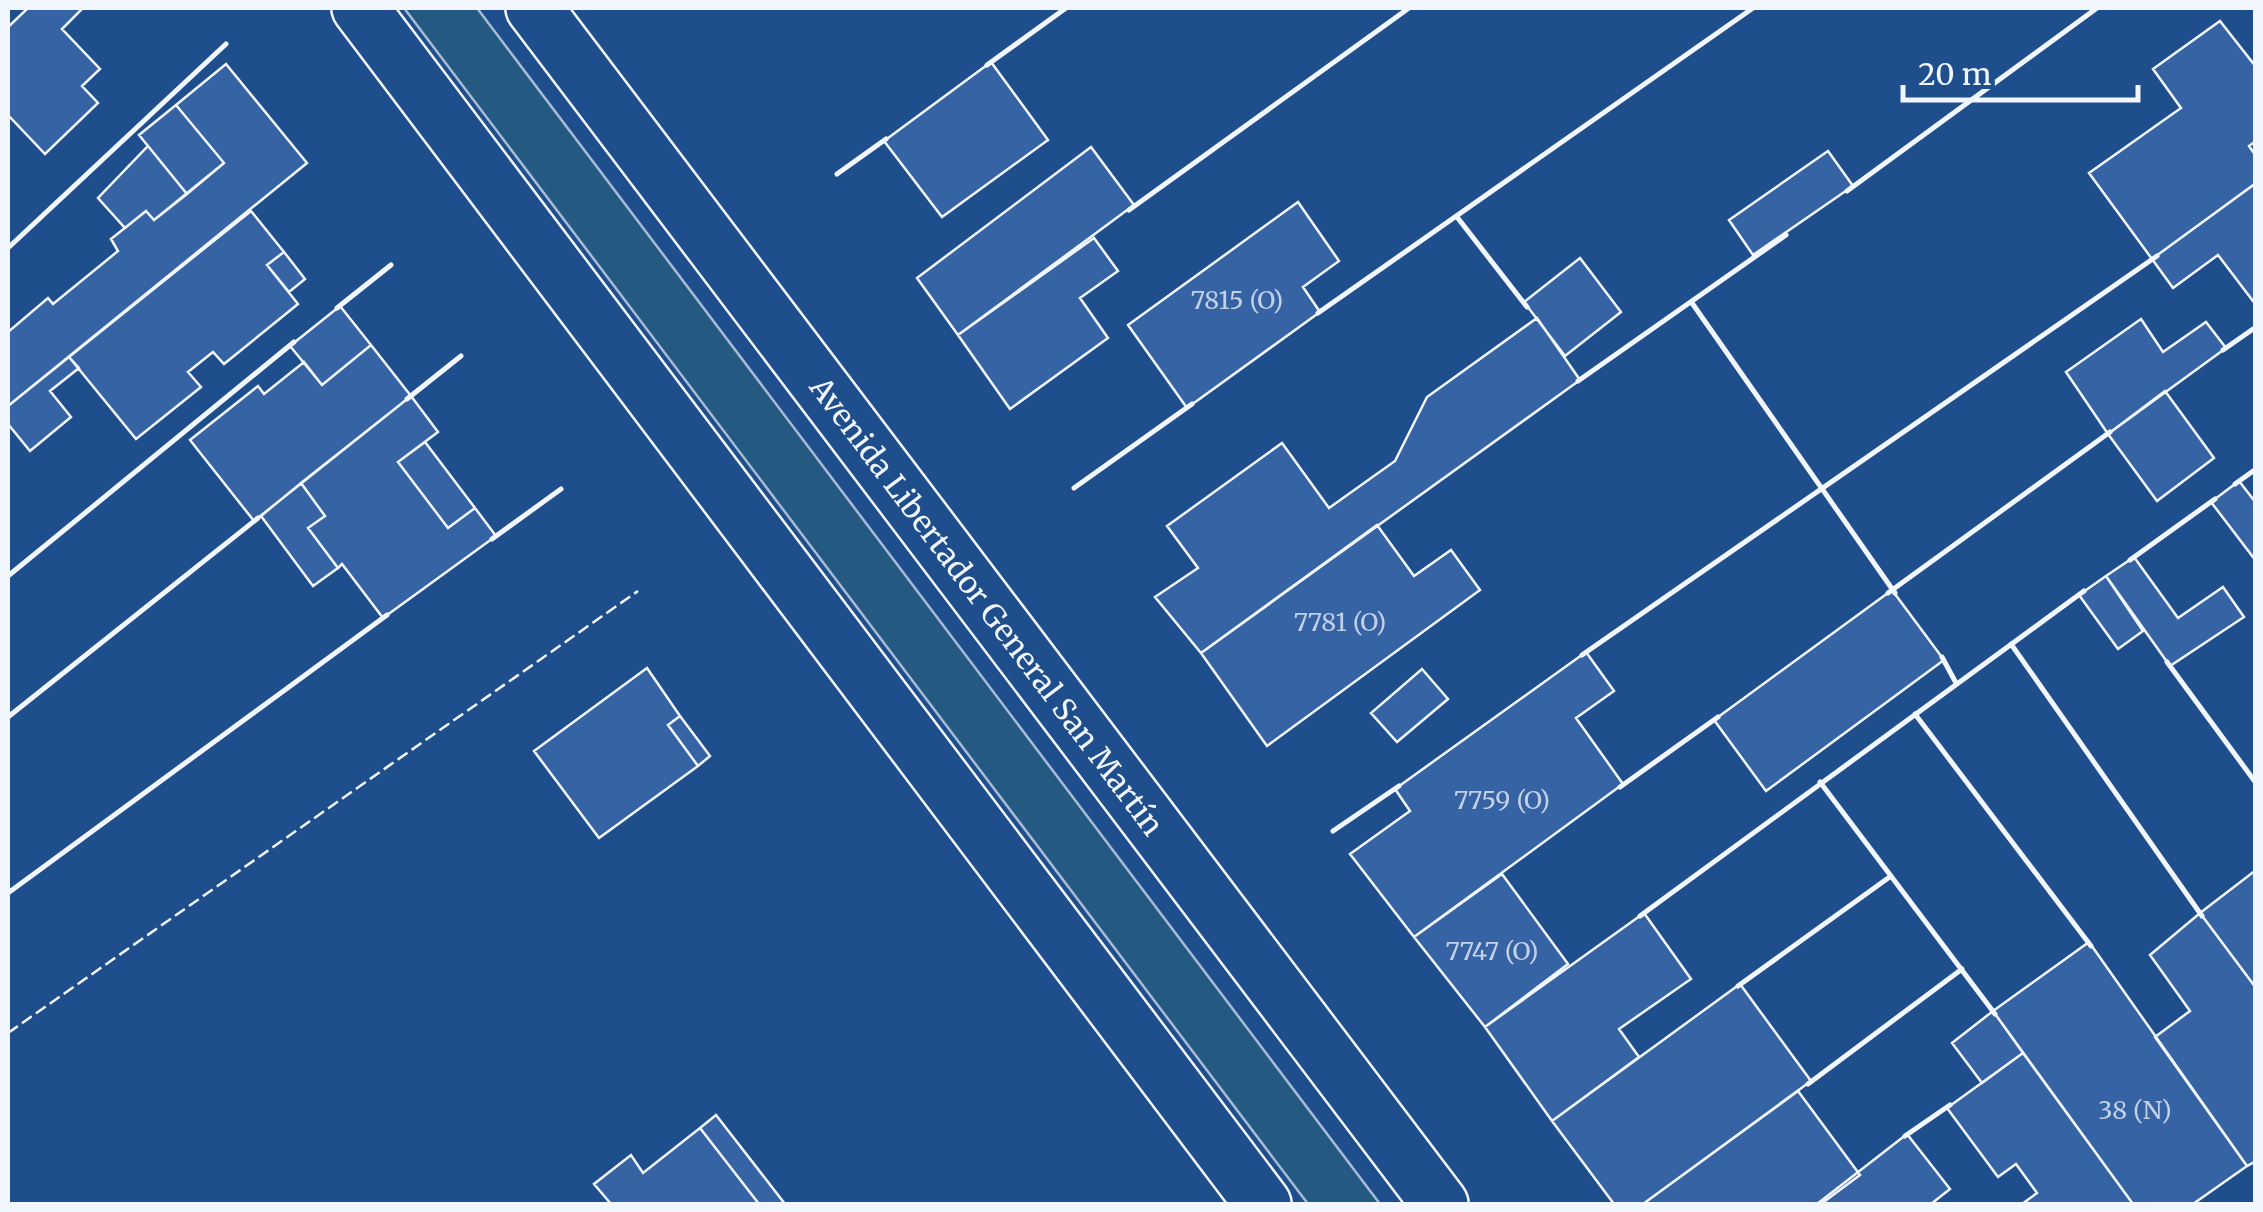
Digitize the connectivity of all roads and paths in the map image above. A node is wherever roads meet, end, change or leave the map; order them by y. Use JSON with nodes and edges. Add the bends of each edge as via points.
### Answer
{"nodes":[{"id":1,"x":360,"y":8,"type":"edge"},
{"id":2,"x":534,"y":8,"type":"edge"},
{"id":3,"x":1262,"y":1204,"type":"edge"},
{"id":4,"x":1440,"y":1204,"type":"edge"}],
"edges":[{"from":1,"to":3,"type":"main road"},
{"from":2,"to":4,"type":"main road","name":"Avenida Libertador General San Martín"}]}
